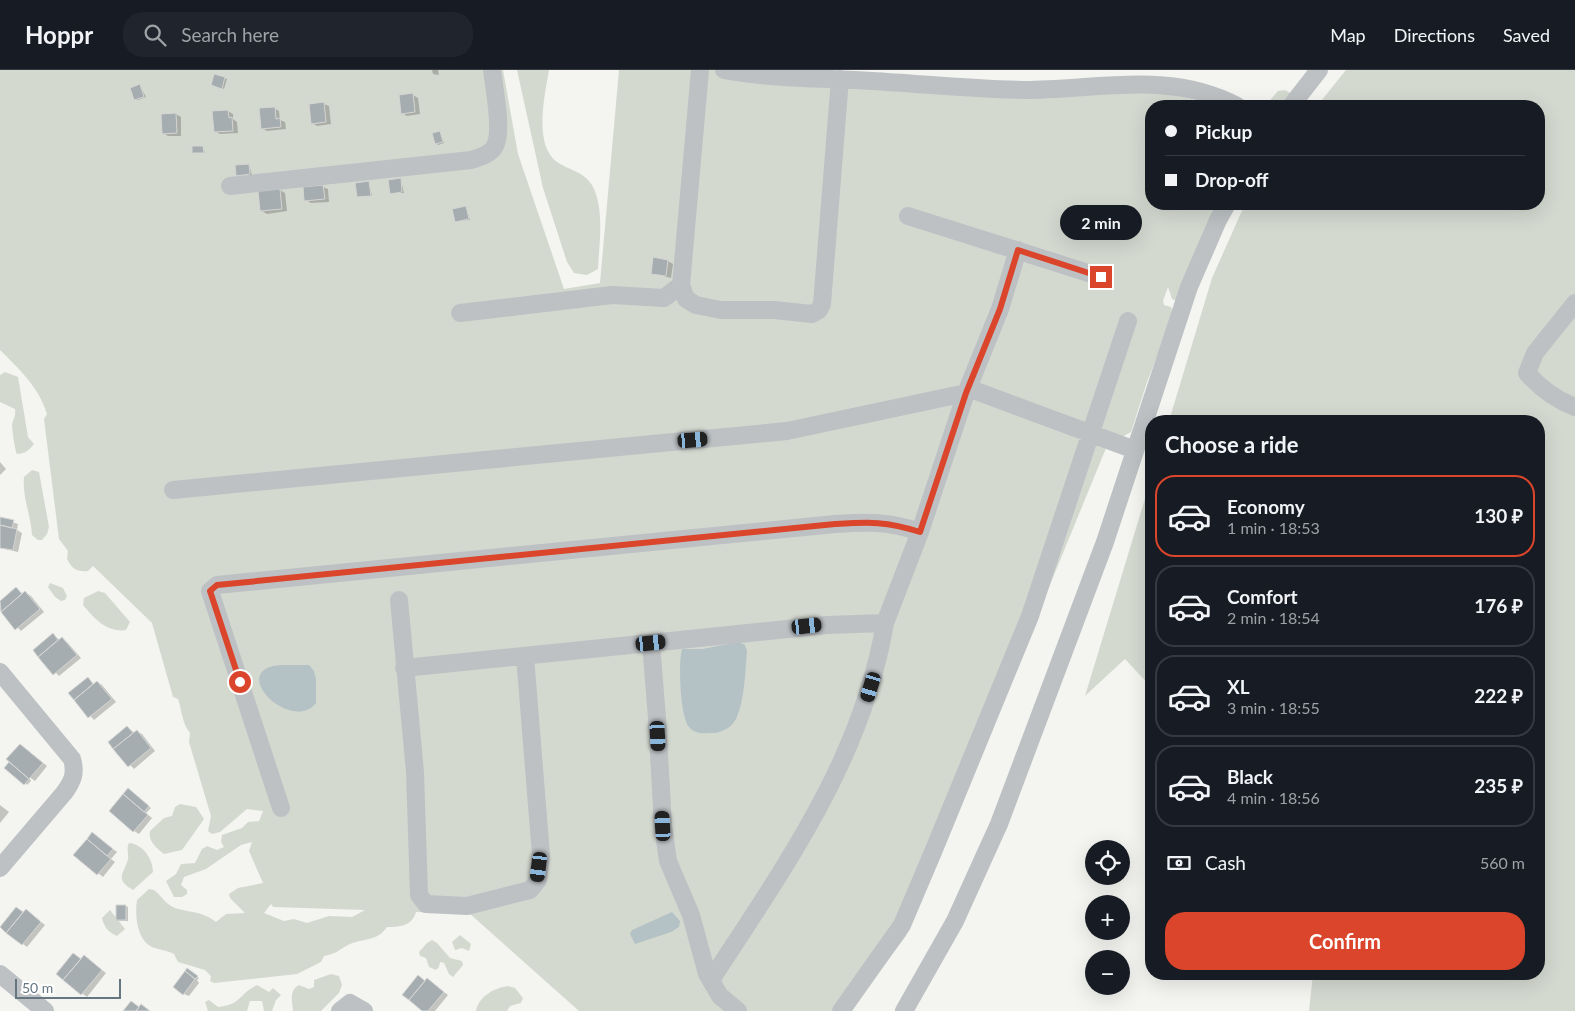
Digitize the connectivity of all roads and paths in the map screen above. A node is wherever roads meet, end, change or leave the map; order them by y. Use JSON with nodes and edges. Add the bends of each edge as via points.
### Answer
{"nodes":[{"id":1,"x":492,"y":70,"type":"edge"},
{"id":2,"x":700,"y":70,"type":"edge"},
{"id":3,"x":724,"y":70,"type":"edge"},
{"id":4,"x":1318,"y":70,"type":"edge"},
{"id":5,"x":840,"y":79,"type":"junction"},
{"id":6,"x":1226,"y":100,"type":"edge"},
{"id":7,"x":1296,"y":100,"type":"edge"},
{"id":8,"x":230,"y":186,"type":"dead end"},
{"id":9,"x":1224,"y":210,"type":"edge"},
{"id":10,"x":908,"y":216,"type":"dead end"},
{"id":11,"x":1018,"y":250,"type":"junction"},
{"id":12,"x":1101,"y":277,"type":"dead end"},
{"id":13,"x":681,"y":285,"type":"junction"},
{"id":14,"x":1575,"y":304,"type":"edge"},
{"id":15,"x":460,"y":313,"type":"dead end"},
{"id":16,"x":1128,"y":321,"type":"dead end"},
{"id":17,"x":967,"y":391,"type":"junction"},
{"id":18,"x":1575,"y":407,"type":"edge"},
{"id":19,"x":1147,"y":415,"type":"edge"},
{"id":20,"x":1145,"y":422,"type":"edge"},
{"id":21,"x":1091,"y":434,"type":"junction"},
{"id":22,"x":1136,"y":450,"type":"junction"},
{"id":23,"x":173,"y":490,"type":"dead end"},
{"id":24,"x":920,"y":532,"type":"junction"},
{"id":25,"x":399,"y":600,"type":"dead end"},
{"id":26,"x":885,"y":623,"type":"junction"},
{"id":27,"x":651,"y":643,"type":"junction"},
{"id":28,"x":525,"y":656,"type":"junction"},
{"id":29,"x":404,"y":668,"type":"junction"},
{"id":30,"x":0,"y":672,"type":"edge"},
{"id":31,"x":281,"y":808,"type":"dead end"},
{"id":32,"x":0,"y":868,"type":"edge"},
{"id":33,"x":0,"y":974,"type":"edge"},
{"id":34,"x":711,"y":980,"type":"junction"},
{"id":35,"x":45,"y":1011,"type":"edge"},
{"id":36,"x":340,"y":1011,"type":"edge"},
{"id":37,"x":364,"y":1011,"type":"edge"},
{"id":38,"x":738,"y":1011,"type":"edge"},
{"id":39,"x":841,"y":1011,"type":"edge"},
{"id":40,"x":904,"y":1011,"type":"edge"}],
"edges":[{"from":1,"to":8,"type":"street","via":[[498,133],[495,146],[487,154],[471,160]]},
{"from":2,"to":13,"type":"street"},
{"from":3,"to":5,"type":"street"},
{"from":4,"to":7,"type":"street"},
{"from":5,"to":6,"type":"street","via":[[1027,90],[1157,85],[1188,88]]},
{"from":5,"to":13,"type":"street","via":[[824,291],[819,310],[812,314],[696,306],[686,299]]},
{"from":9,"to":19,"type":"street","via":[[1189,287]]},
{"from":10,"to":11,"type":"street"},
{"from":11,"to":12,"type":"street"},
{"from":11,"to":17,"type":"street","via":[[1000,309]]},
{"from":13,"to":15,"type":"street","via":[[664,298],[612,295]]},
{"from":14,"to":18,"type":"street","via":[[1535,353],[1527,373],[1536,384]]},
{"from":16,"to":21,"type":"street"},
{"from":17,"to":21,"type":"street"},
{"from":17,"to":23,"type":"street","via":[[787,431]]},
{"from":17,"to":24,"type":"street"},
{"from":20,"to":22,"type":"street"},
{"from":21,"to":22,"type":"street"},
{"from":21,"to":39,"type":"street","via":[[1030,616],[918,889],[902,925]]},
{"from":22,"to":40,"type":"street","via":[[1105,542],[999,824],[955,921]]},
{"from":24,"to":26,"type":"street"},
{"from":24,"to":31,"type":"street","via":[[879,522],[835,524],[217,585],[210,591]]},
{"from":25,"to":29,"type":"street"},
{"from":26,"to":27,"type":"street","via":[[827,624]]},
{"from":26,"to":34,"type":"street","via":[[867,701],[828,790],[803,839]]},
{"from":27,"to":28,"type":"street"},
{"from":27,"to":34,"type":"street","via":[[668,861],[691,915]]},
{"from":28,"to":29,"type":"street"},
{"from":28,"to":29,"type":"street","via":[[541,855],[538,880],[530,890],[467,906],[426,904],[418,895],[415,772]]},
{"from":30,"to":32,"type":"street","via":[[72,759],[75,769],[64,793]]},
{"from":33,"to":35,"type":"street"},
{"from":34,"to":38,"type":"street","via":[[720,996]]},
{"from":36,"to":37,"type":"street","via":[[350,1003]]}]}
